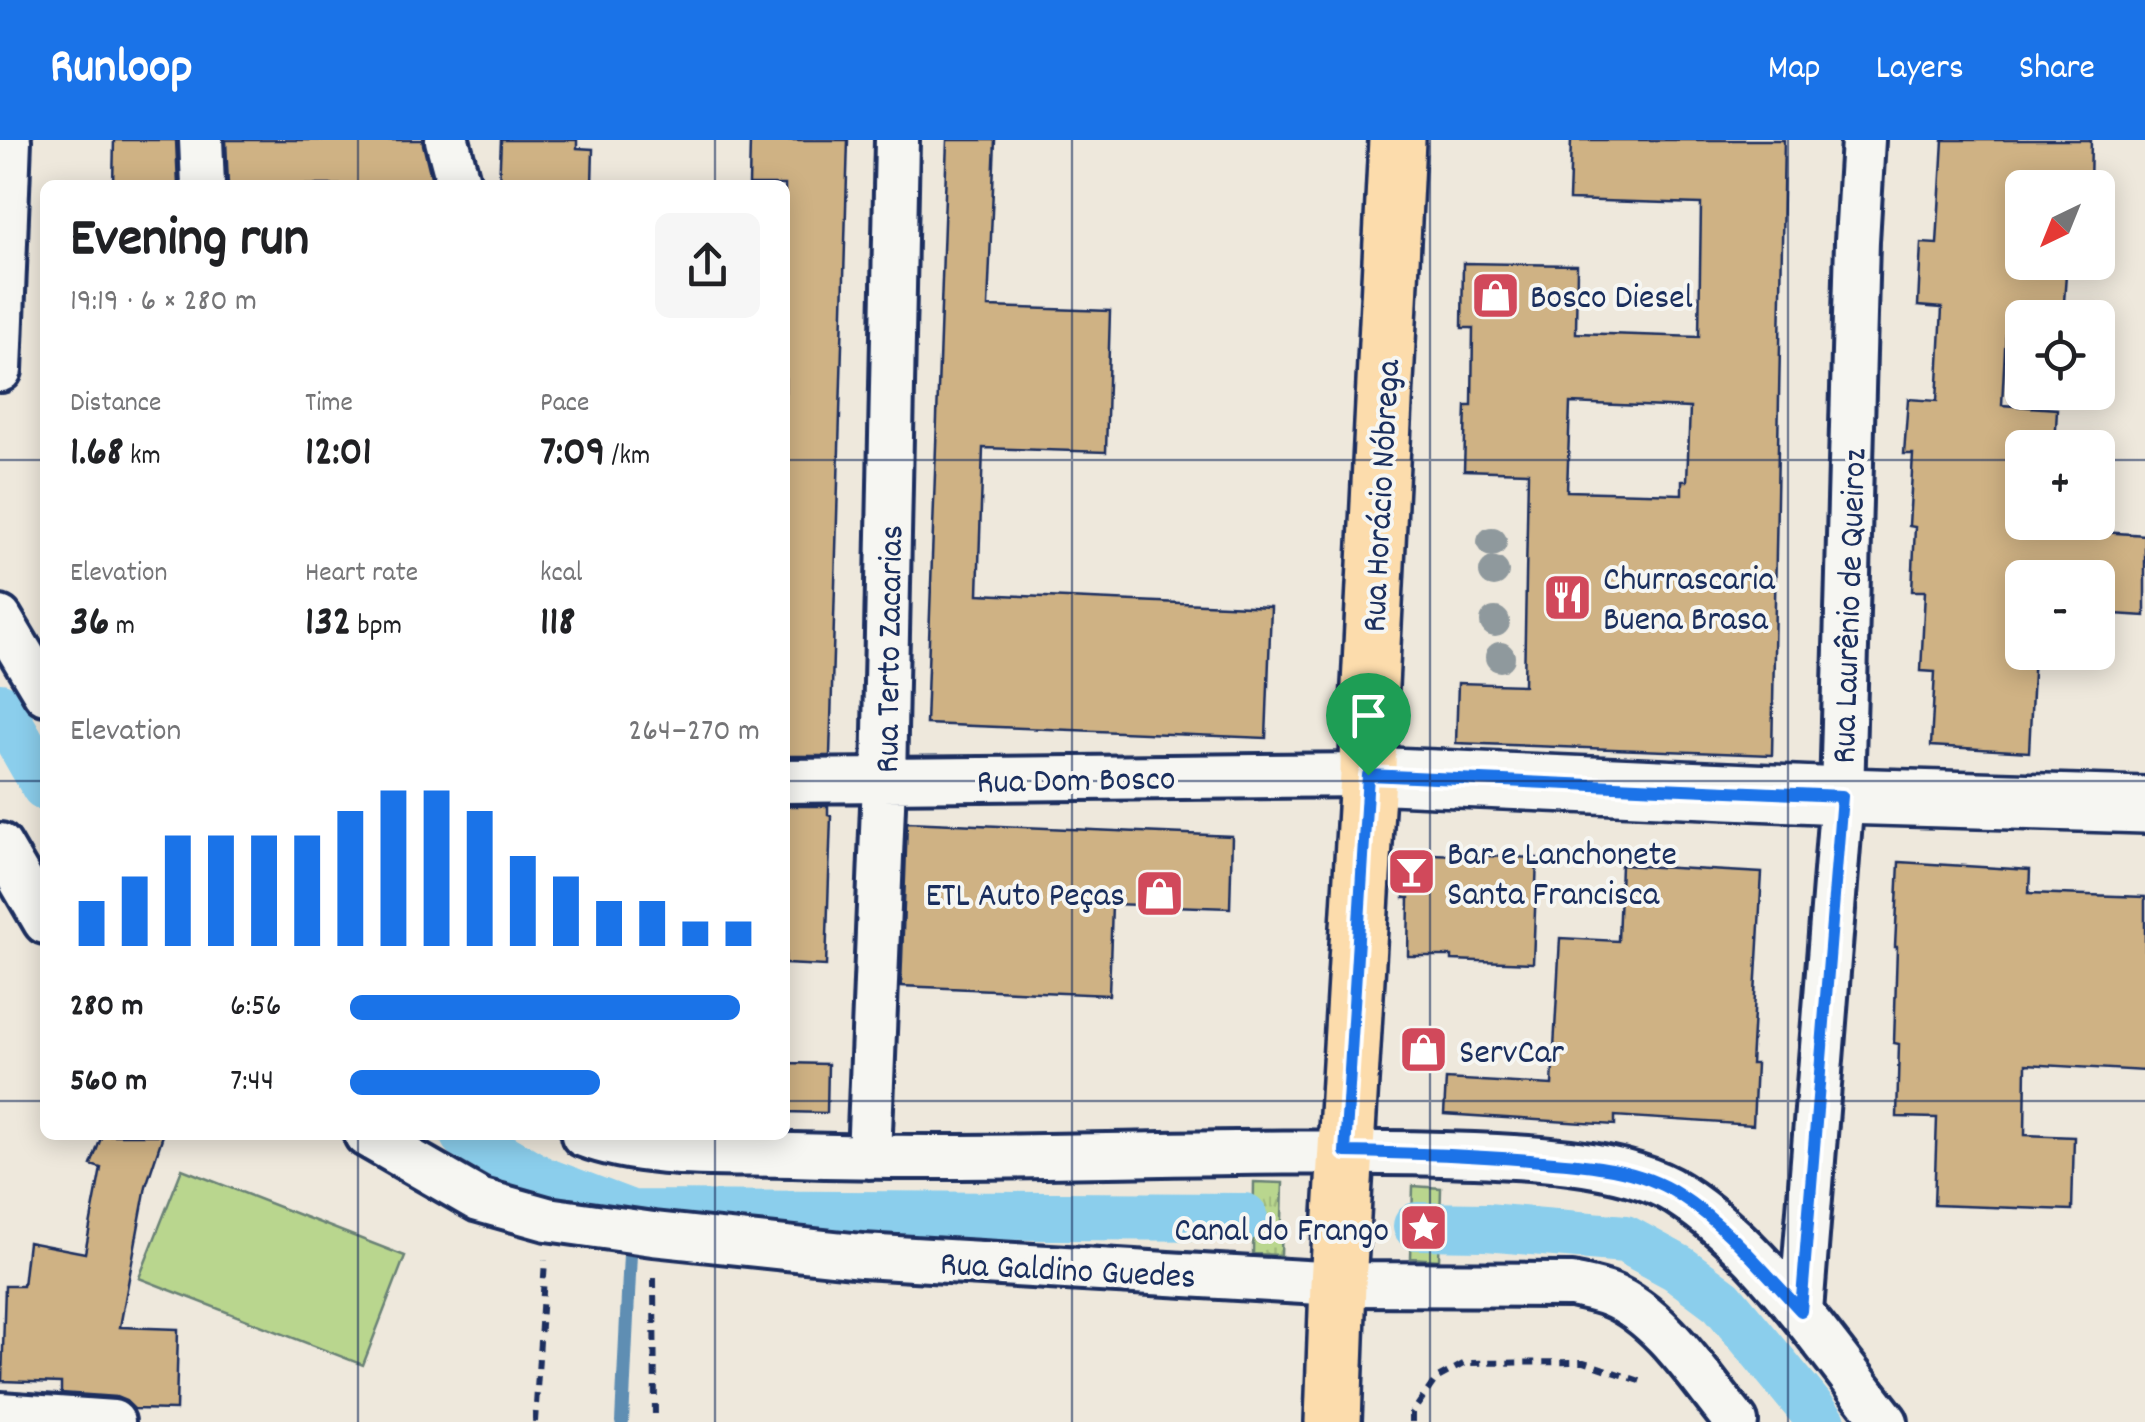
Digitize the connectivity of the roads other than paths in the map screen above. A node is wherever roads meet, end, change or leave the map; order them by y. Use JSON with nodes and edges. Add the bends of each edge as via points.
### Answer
{"nodes":[{"id":1,"x":10,"y":140,"type":"edge"},
{"id":2,"x":201,"y":140,"type":"edge"},
{"id":3,"x":447,"y":140,"type":"edge"},
{"id":4,"x":897,"y":140,"type":"edge"},
{"id":5,"x":1397,"y":140,"type":"edge"},
{"id":6,"x":1863,"y":140,"type":"edge"},
{"id":7,"x":204,"y":180,"type":"edge"},
{"id":8,"x":458,"y":180,"type":"edge"},
{"id":9,"x":0,"y":370,"type":"edge"},
{"id":10,"x":0,"y":618,"type":"edge"},
{"id":11,"x":40,"y":686,"type":"edge"},
{"id":12,"x":1368,"y":775,"type":"junction"},
{"id":13,"x":790,"y":781,"type":"edge"},
{"id":14,"x":884,"y":781,"type":"junction"},
{"id":15,"x":1842,"y":796,"type":"junction"},
{"id":16,"x":2145,"y":804,"type":"edge"},
{"id":17,"x":0,"y":845,"type":"edge"},
{"id":18,"x":40,"y":913,"type":"edge"},
{"id":19,"x":375,"y":1140,"type":"edge"},
{"id":20,"x":596,"y":1140,"type":"edge"},
{"id":21,"x":1345,"y":1152,"type":"junction"},
{"id":22,"x":869,"y":1157,"type":"junction"},
{"id":23,"x":1338,"y":1284,"type":"junction"},
{"id":24,"x":1801,"y":1311,"type":"junction"},
{"id":25,"x":0,"y":1414,"type":"edge"},
{"id":26,"x":114,"y":1422,"type":"edge"},
{"id":27,"x":1333,"y":1422,"type":"edge"},
{"id":28,"x":1736,"y":1422,"type":"edge"},
{"id":29,"x":1886,"y":1422,"type":"edge"}],
"edges":[{"from":1,"to":9,"type":"street"},
{"from":2,"to":7,"type":"street"},
{"from":3,"to":8,"type":"street"},
{"from":4,"to":14,"type":"street","name":"Rua Terto Zacarias"},
{"from":5,"to":12,"type":"main road","name":"Rua Horácio Nóbrega"},
{"from":6,"to":15,"type":"street","name":"Rua Laurênio de Queiroz"},
{"from":10,"to":11,"type":"street"},
{"from":12,"to":14,"type":"street","name":"Rua Dom Bosco"},
{"from":12,"to":15,"type":"main road"},
{"from":12,"to":21,"type":"main road","name":"Rua Horácio Nóbrega"},
{"from":13,"to":14,"type":"street","name":"Rua Dom Bosco"},
{"from":14,"to":22,"type":"street","name":"Rua Terto Zacarias"},
{"from":15,"to":16,"type":"main road"},
{"from":15,"to":24,"type":"street","name":"Rua Laurênio de Queiroz"},
{"from":17,"to":18,"type":"street"},
{"from":19,"to":23,"type":"street","name":"Rua Galdino Guedes","via":[[479,1200],[547,1219],[862,1256]]},
{"from":20,"to":22,"type":"street","via":[[648,1150]]},
{"from":21,"to":22,"type":"street"},
{"from":21,"to":23,"type":"main road","name":"Rua Horácio Nóbrega"},
{"from":21,"to":24,"type":"street","via":[[1479,1156],[1634,1174],[1677,1193],[1729,1234]]},
{"from":23,"to":27,"type":"main road","name":"Rua Horácio Nóbrega"},
{"from":23,"to":28,"type":"street","name":"Rua Galdino Guedes","via":[[1572,1285],[1609,1294],[1664,1334]]},
{"from":24,"to":29,"type":"street"},
{"from":25,"to":26,"type":"street"}]}
